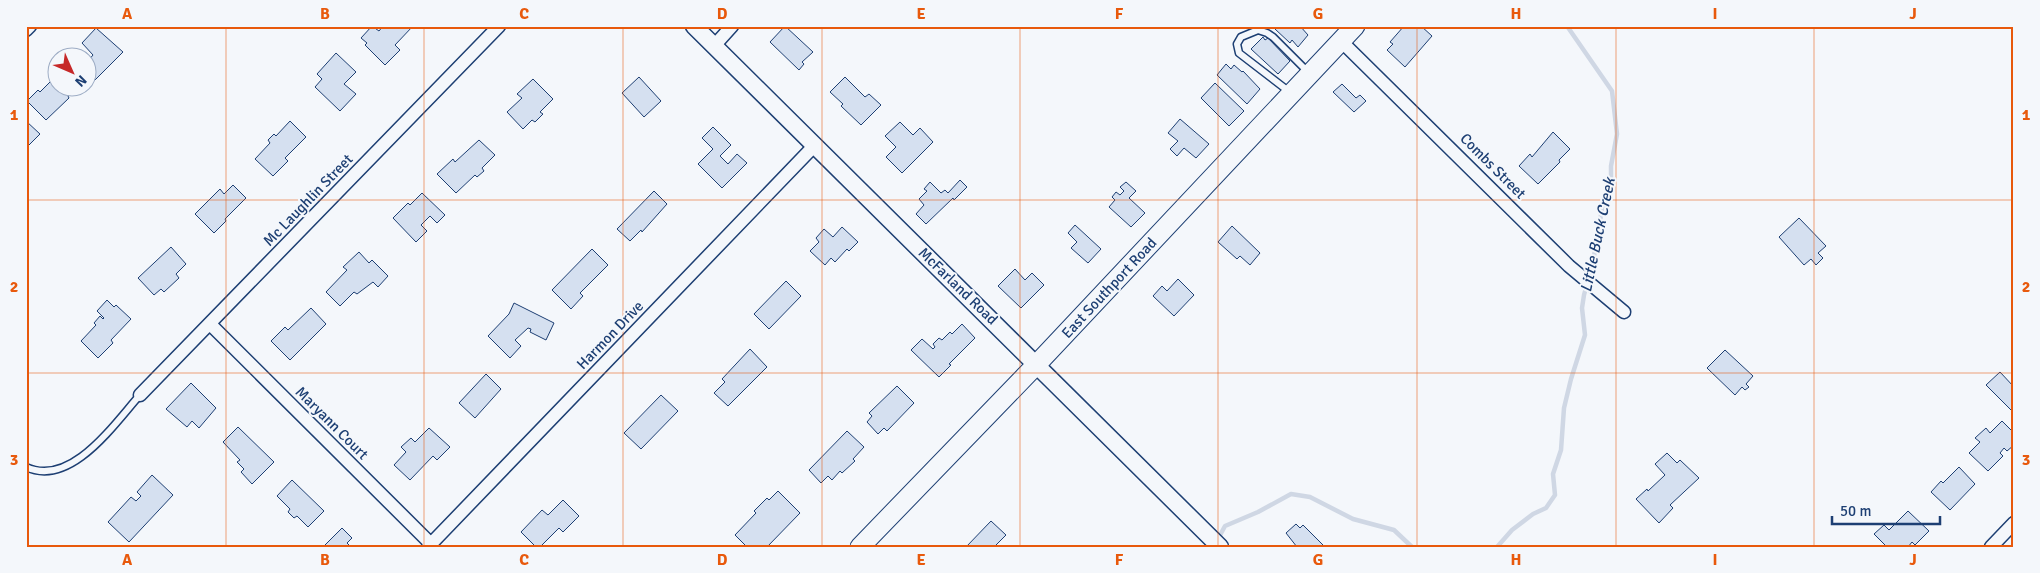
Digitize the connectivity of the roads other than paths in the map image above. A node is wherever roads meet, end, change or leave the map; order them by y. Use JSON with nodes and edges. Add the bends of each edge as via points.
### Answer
{"nodes":[{"id":1,"x":30,"y":26,"type":"edge"},
{"id":2,"x":499,"y":26,"type":"edge"},
{"id":3,"x":694,"y":26,"type":"edge"},
{"id":4,"x":732,"y":26,"type":"edge"},
{"id":5,"x":1355,"y":26,"type":"edge"},
{"id":6,"x":26,"y":30,"type":"edge"},
{"id":7,"x":1341,"y":41,"type":"junction"},
{"id":8,"x":714,"y":46,"type":"junction"},
{"id":9,"x":1310,"y":74,"type":"junction"},
{"id":10,"x":1292,"y":94,"type":"junction"},
{"id":11,"x":815,"y":145,"type":"junction"},
{"id":12,"x":1624,"y":312,"type":"dead end"},
{"id":13,"x":210,"y":324,"type":"junction"},
{"id":14,"x":1037,"y":364,"type":"junction"},
{"id":15,"x":140,"y":395,"type":"joint"},
{"id":16,"x":26,"y":467,"type":"edge"},
{"id":17,"x":2014,"y":523,"type":"edge"},
{"id":18,"x":430,"y":545,"type":"edge"},
{"id":19,"x":860,"y":547,"type":"edge"},
{"id":20,"x":1220,"y":547,"type":"edge"},
{"id":21,"x":1991,"y":547,"type":"edge"}],
"edges":[{"from":1,"to":6,"type":"street"},
{"from":2,"to":13,"type":"street","name":"Mc Laughlin Street"},
{"from":3,"to":8,"type":"street","name":"McFarland Road"},
{"from":4,"to":8,"type":"street"},
{"from":5,"to":7,"type":"main road","name":"East Southport Road"},
{"from":7,"to":9,"type":"main road","name":"East Southport Road"},
{"from":7,"to":12,"type":"street","name":"Combs Street","via":[[1569,266]]},
{"from":8,"to":11,"type":"street","name":"McFarland Road"},
{"from":9,"to":10,"type":"main road","name":"East Southport Road"},
{"from":9,"to":10,"type":"lane","via":[[1267,32],[1258,30],[1241,37],[1236,44],[1240,53]]},
{"from":10,"to":14,"type":"main road","name":"East Southport Road"},
{"from":11,"to":14,"type":"street","name":"McFarland Road"},
{"from":11,"to":18,"type":"street","name":"Harmon Drive"},
{"from":13,"to":15,"type":"street","name":"Mc Laughlin Street"},
{"from":13,"to":18,"type":"street","name":"Maryann Court"},
{"from":14,"to":19,"type":"main road","name":"East Southport Road"},
{"from":14,"to":20,"type":"street","name":"McFarland Road"},
{"from":15,"to":16,"type":"lane","via":[[97,444],[77,461],[41,472]]},
{"from":17,"to":21,"type":"street"}]}
